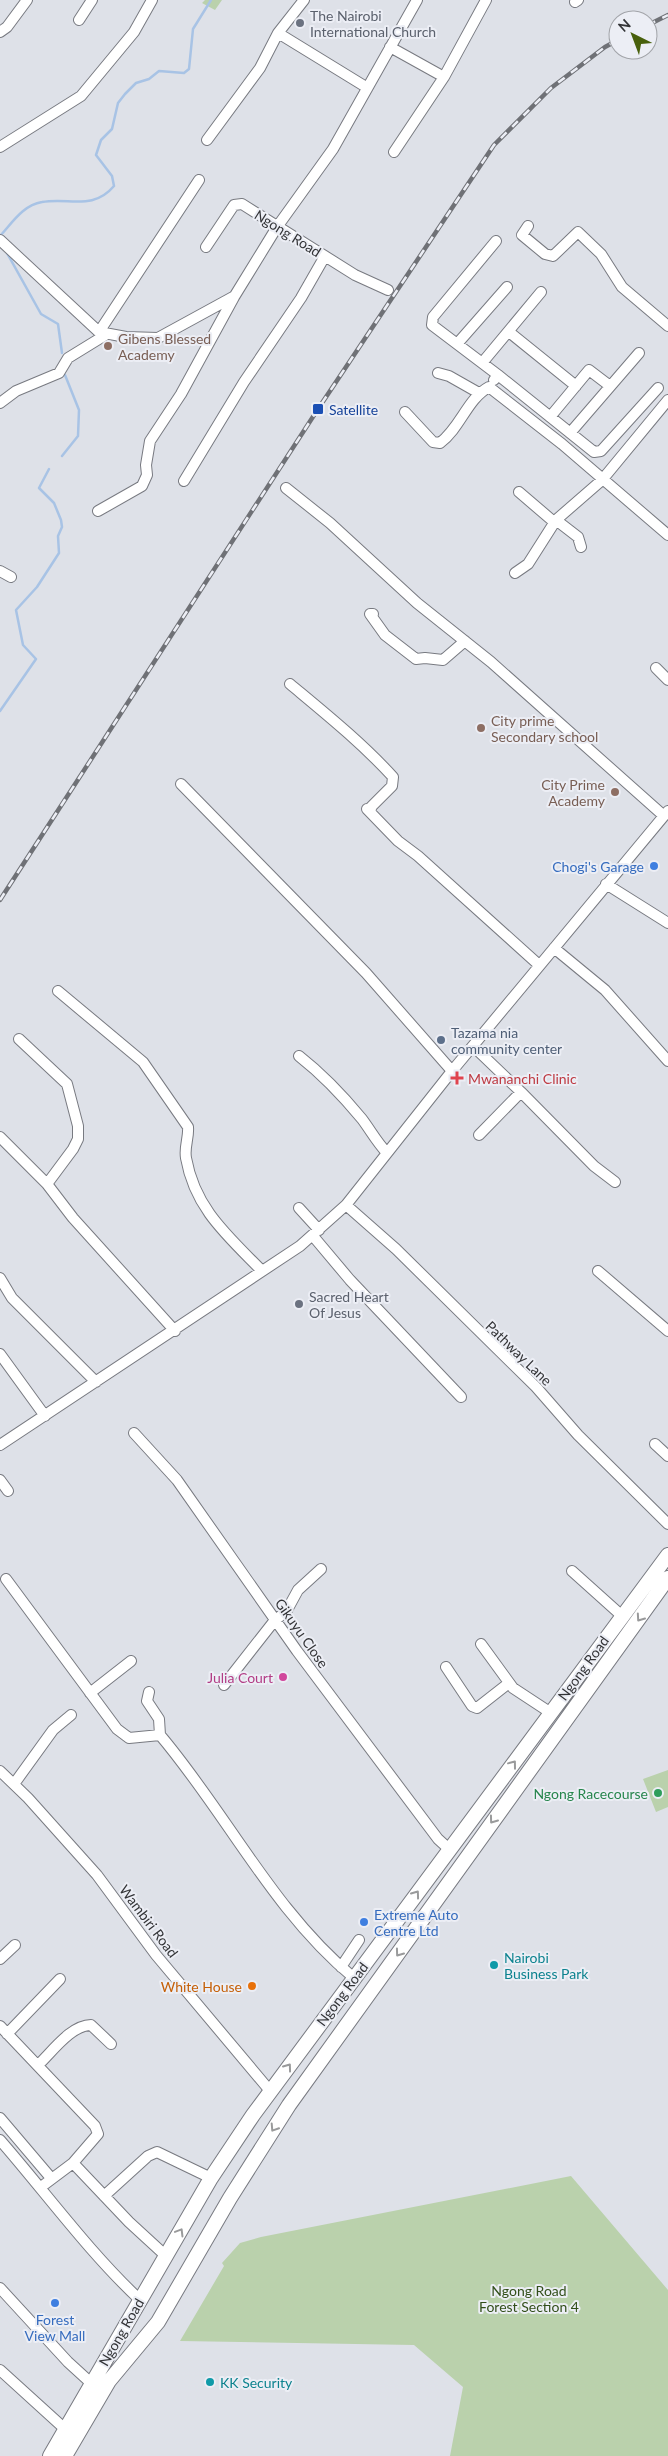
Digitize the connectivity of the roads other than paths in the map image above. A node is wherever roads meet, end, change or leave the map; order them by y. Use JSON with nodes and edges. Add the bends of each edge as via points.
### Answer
{"nodes":[{"id":1,"x":26,"y":0,"type":"edge"},
{"id":2,"x":92,"y":0,"type":"edge"},
{"id":3,"x":152,"y":0,"type":"edge"},
{"id":4,"x":304,"y":0,"type":"edge"},
{"id":5,"x":417,"y":0,"type":"edge"},
{"id":6,"x":486,"y":0,"type":"edge"},
{"id":7,"x":79,"y":20,"type":"dead end"},
{"id":8,"x":0,"y":32,"type":"edge"},
{"id":9,"x":278,"y":33,"type":"junction"},
{"id":10,"x":390,"y":47,"type":"junction"},
{"id":11,"x":444,"y":77,"type":"junction"},
{"id":12,"x":366,"y":87,"type":"junction"},
{"id":13,"x":207,"y":140,"type":"dead end"},
{"id":14,"x":0,"y":147,"type":"edge"},
{"id":15,"x":394,"y":152,"type":"dead end"},
{"id":16,"x":199,"y":180,"type":"dead end"},
{"id":17,"x":528,"y":226,"type":"dead end"},
{"id":18,"x":277,"y":227,"type":"junction"},
{"id":19,"x":0,"y":240,"type":"edge"},
{"id":20,"x":496,"y":241,"type":"dead end"},
{"id":21,"x":206,"y":248,"type":"dead end"},
{"id":22,"x":325,"y":256,"type":"junction"},
{"id":23,"x":507,"y":287,"type":"dead end"},
{"id":24,"x":388,"y":290,"type":"dead end"},
{"id":25,"x":540,"y":292,"type":"dead end"},
{"id":26,"x":234,"y":297,"type":"junction"},
{"id":27,"x":668,"y":326,"type":"edge"},
{"id":28,"x":509,"y":332,"type":"junction"},
{"id":29,"x":103,"y":333,"type":"junction"},
{"id":30,"x":457,"y":344,"type":"junction"},
{"id":31,"x":639,"y":353,"type":"dead end"},
{"id":32,"x":482,"y":363,"type":"junction"},
{"id":33,"x":438,"y":373,"type":"dead end"},
{"id":34,"x":498,"y":375,"type":"junction"},
{"id":35,"x":576,"y":386,"type":"junction"},
{"id":36,"x":610,"y":386,"type":"junction"},
{"id":37,"x":489,"y":387,"type":"junction"},
{"id":38,"x":658,"y":388,"type":"dead end"},
{"id":39,"x":478,"y":393,"type":"junction"},
{"id":40,"x":668,"y":400,"type":"edge"},
{"id":41,"x":0,"y":403,"type":"edge"},
{"id":42,"x":405,"y":412,"type":"dead end"},
{"id":43,"x":550,"y":417,"type":"junction"},
{"id":44,"x":570,"y":433,"type":"junction"},
{"id":45,"x":602,"y":480,"type":"junction"},
{"id":46,"x":184,"y":481,"type":"dead end"},
{"id":47,"x":286,"y":488,"type":"dead end"},
{"id":48,"x":519,"y":492,"type":"dead end"},
{"id":49,"x":98,"y":511,"type":"dead end"},
{"id":50,"x":555,"y":521,"type":"junction"},
{"id":51,"x":668,"y":535,"type":"edge"},
{"id":52,"x":580,"y":547,"type":"dead end"},
{"id":53,"x":0,"y":571,"type":"edge"},
{"id":54,"x":515,"y":573,"type":"dead end"},
{"id":55,"x":11,"y":577,"type":"dead end"},
{"id":56,"x":373,"y":614,"type":"dead end"},
{"id":57,"x":465,"y":641,"type":"junction"},
{"id":58,"x":656,"y":668,"type":"dead end"},
{"id":59,"x":668,"y":680,"type":"edge"},
{"id":60,"x":290,"y":684,"type":"dead end"},
{"id":61,"x":181,"y":784,"type":"dead end"},
{"id":62,"x":666,"y":814,"type":"edge"},
{"id":63,"x":606,"y":884,"type":"junction"},
{"id":64,"x":668,"y":923,"type":"edge"},
{"id":65,"x":554,"y":948,"type":"junction"},
{"id":66,"x":539,"y":965,"type":"junction"},
{"id":67,"x":58,"y":991,"type":"dead end"},
{"id":68,"x":20,"y":1039,"type":"dead end"},
{"id":69,"x":474,"y":1047,"type":"junction"},
{"id":70,"x":299,"y":1056,"type":"dead end"},
{"id":71,"x":668,"y":1061,"type":"edge"},
{"id":72,"x":452,"y":1071,"type":"junction"},
{"id":73,"x":521,"y":1092,"type":"junction"},
{"id":74,"x":479,"y":1135,"type":"dead end"},
{"id":75,"x":0,"y":1137,"type":"edge"},
{"id":76,"x":387,"y":1153,"type":"junction"},
{"id":77,"x":615,"y":1182,"type":"dead end"},
{"id":78,"x":47,"y":1184,"type":"junction"},
{"id":79,"x":346,"y":1205,"type":"junction"},
{"id":80,"x":298,"y":1208,"type":"dead end"},
{"id":81,"x":316,"y":1233,"type":"junction"},
{"id":82,"x":262,"y":1271,"type":"junction"},
{"id":83,"x":598,"y":1271,"type":"dead end"},
{"id":84,"x":0,"y":1278,"type":"edge"},
{"id":85,"x":175,"y":1331,"type":"junction"},
{"id":86,"x":668,"y":1331,"type":"edge"},
{"id":87,"x":0,"y":1354,"type":"edge"},
{"id":88,"x":96,"y":1382,"type":"junction"},
{"id":89,"x":461,"y":1397,"type":"dead end"},
{"id":90,"x":45,"y":1416,"type":"junction"},
{"id":91,"x":134,"y":1433,"type":"dead end"},
{"id":92,"x":655,"y":1444,"type":"dead end"},
{"id":93,"x":0,"y":1445,"type":"edge"},
{"id":94,"x":668,"y":1456,"type":"edge"},
{"id":95,"x":0,"y":1480,"type":"edge"},
{"id":96,"x":8,"y":1491,"type":"dead end"},
{"id":97,"x":668,"y":1524,"type":"edge"},
{"id":98,"x":668,"y":1555,"type":"edge"},
{"id":99,"x":321,"y":1569,"type":"dead end"},
{"id":100,"x":572,"y":1571,"type":"dead end"},
{"id":101,"x":668,"y":1578,"type":"edge"},
{"id":102,"x":6,"y":1579,"type":"dead end"},
{"id":103,"x":621,"y":1615,"type":"junction"},
{"id":104,"x":275,"y":1620,"type":"junction"},
{"id":105,"x":481,"y":1644,"type":"dead end"},
{"id":106,"x":131,"y":1661,"type":"dead end"},
{"id":107,"x":446,"y":1667,"type":"dead end"},
{"id":108,"x":509,"y":1683,"type":"junction"},
{"id":109,"x":224,"y":1685,"type":"dead end"},
{"id":110,"x":149,"y":1692,"type":"dead end"},
{"id":111,"x":90,"y":1693,"type":"junction"},
{"id":112,"x":551,"y":1713,"type":"junction"},
{"id":113,"x":71,"y":1715,"type":"dead end"},
{"id":114,"x":160,"y":1735,"type":"junction"},
{"id":115,"x":0,"y":1771,"type":"edge"},
{"id":116,"x":14,"y":1784,"type":"junction"},
{"id":117,"x":449,"y":1849,"type":"junction"},
{"id":118,"x":359,"y":1940,"type":"dead end"},
{"id":119,"x":15,"y":1945,"type":"dead end"},
{"id":120,"x":0,"y":1959,"type":"edge"},
{"id":121,"x":341,"y":1967,"type":"junction"},
{"id":122,"x":354,"y":1978,"type":"junction"},
{"id":123,"x":60,"y":1979,"type":"dead end"},
{"id":124,"x":4,"y":2030,"type":"edge"},
{"id":125,"x":111,"y":2044,"type":"dead end"},
{"id":126,"x":38,"y":2065,"type":"junction"},
{"id":127,"x":271,"y":2092,"type":"junction"},
{"id":128,"x":289,"y":2105,"type":"junction"},
{"id":129,"x":0,"y":2118,"type":"edge"},
{"id":130,"x":0,"y":2140,"type":"edge"},
{"id":131,"x":73,"y":2163,"type":"junction"},
{"id":132,"x":51,"y":2178,"type":"junction"},
{"id":133,"x":211,"y":2178,"type":"junction"},
{"id":134,"x":41,"y":2187,"type":"junction"},
{"id":135,"x":104,"y":2196,"type":"junction"},
{"id":136,"x":166,"y":2256,"type":"junction"},
{"id":137,"x":153,"y":2277,"type":"junction"},
{"id":138,"x":0,"y":2288,"type":"edge"},
{"id":139,"x":175,"y":2291,"type":"junction"},
{"id":140,"x":140,"y":2300,"type":"junction"},
{"id":141,"x":0,"y":2370,"type":"edge"},
{"id":142,"x":91,"y":2383,"type":"junction"},
{"id":143,"x":65,"y":2429,"type":"junction"},
{"id":144,"x":50,"y":2456,"type":"edge"},
{"id":145,"x":65,"y":2456,"type":"edge"}],
"edges":[{"from":1,"to":8,"type":"street"},
{"from":2,"to":7,"type":"street"},
{"from":3,"to":14,"type":"street","via":[[134,32],[81,96]]},
{"from":4,"to":9,"type":"street"},
{"from":5,"to":10,"type":"street"},
{"from":6,"to":11,"type":"street"},
{"from":9,"to":12,"type":"street"},
{"from":9,"to":13,"type":"street","via":[[260,68]]},
{"from":10,"to":11,"type":"street"},
{"from":10,"to":12,"type":"street"},
{"from":11,"to":15,"type":"street"},
{"from":12,"to":18,"type":"street","via":[[333,149]]},
{"from":16,"to":29,"type":"street"},
{"from":17,"to":27,"type":"street","via":[[522,235],[545,254],[553,256],[578,232],[601,254],[622,287]]},
{"from":18,"to":21,"type":"street","name":"Ngong Road","via":[[242,204],[234,205]]},
{"from":18,"to":22,"type":"street","name":"Ngong Road"},
{"from":18,"to":26,"type":"street"},
{"from":19,"to":29,"type":"street"},
{"from":20,"to":30,"type":"street","via":[[431,319],[432,325]]},
{"from":22,"to":24,"type":"street","name":"Ngong Road"},
{"from":22,"to":46,"type":"street"},
{"from":23,"to":30,"type":"street"},
{"from":25,"to":28,"type":"street"},
{"from":26,"to":29,"type":"street","via":[[158,338]]},
{"from":26,"to":49,"type":"street","via":[[181,394],[150,441],[147,475],[142,486]]},
{"from":28,"to":32,"type":"street"},
{"from":28,"to":35,"type":"street"},
{"from":29,"to":41,"type":"street","via":[[68,358],[59,373],[16,391]]},
{"from":30,"to":32,"type":"street"},
{"from":31,"to":36,"type":"street"},
{"from":32,"to":34,"type":"street"},
{"from":33,"to":39,"type":"street"},
{"from":34,"to":37,"type":"street"},
{"from":34,"to":43,"type":"street"},
{"from":35,"to":36,"type":"street","via":[[589,370]]},
{"from":35,"to":43,"type":"street"},
{"from":36,"to":44,"type":"street"},
{"from":37,"to":39,"type":"street"},
{"from":37,"to":45,"type":"street"},
{"from":38,"to":44,"type":"street","via":[[600,451],[594,452]]},
{"from":39,"to":42,"type":"street","via":[[455,429],[440,443],[433,442]]},
{"from":40,"to":45,"type":"street"},
{"from":43,"to":44,"type":"street"},
{"from":45,"to":50,"type":"street"},
{"from":45,"to":51,"type":"street"},
{"from":47,"to":57,"type":"street"},
{"from":48,"to":50,"type":"street"},
{"from":50,"to":52,"type":"street","via":[[578,537]]},
{"from":50,"to":54,"type":"street","via":[[528,564]]},
{"from":53,"to":55,"type":"street"},
{"from":56,"to":57,"type":"street","via":[[370,614],[386,635],[416,659],[443,660]]},
{"from":57,"to":62,"type":"street"},
{"from":58,"to":59,"type":"street"},
{"from":60,"to":66,"type":"street","via":[[347,732],[393,777],[392,786],[370,807],[372,809],[366,807],[369,811],[398,841]]},
{"from":61,"to":72,"type":"street","via":[[366,973]]},
{"from":62,"to":63,"type":"street"},
{"from":63,"to":64,"type":"street"},
{"from":63,"to":65,"type":"street"},
{"from":65,"to":66,"type":"street"},
{"from":65,"to":71,"type":"street","via":[[605,990]]},
{"from":66,"to":69,"type":"street"},
{"from":67,"to":82,"type":"street","via":[[137,1056],[155,1077],[187,1125],[186,1158],[202,1205]]},
{"from":68,"to":78,"type":"street","via":[[67,1084],[78,1126],[78,1139],[73,1149]]},
{"from":69,"to":72,"type":"street"},
{"from":69,"to":73,"type":"street"},
{"from":70,"to":76,"type":"street","via":[[362,1119]]},
{"from":72,"to":76,"type":"street"},
{"from":73,"to":74,"type":"street"},
{"from":73,"to":77,"type":"street","via":[[594,1166]]},
{"from":75,"to":78,"type":"street"},
{"from":76,"to":79,"type":"street"},
{"from":78,"to":85,"type":"street","via":[[73,1218]]},
{"from":79,"to":81,"type":"street"},
{"from":79,"to":97,"type":"street","name":"Pathway Lane","via":[[396,1249],[536,1387],[578,1435]]},
{"from":80,"to":81,"type":"street"},
{"from":81,"to":82,"type":"street"},
{"from":81,"to":89,"type":"street","via":[[350,1280]]},
{"from":82,"to":85,"type":"street"},
{"from":83,"to":86,"type":"street"},
{"from":84,"to":88,"type":"street","via":[[12,1298]]},
{"from":85,"to":88,"type":"street"},
{"from":87,"to":90,"type":"street"},
{"from":88,"to":90,"type":"street"},
{"from":90,"to":93,"type":"street"},
{"from":91,"to":104,"type":"street","name":"Gikuyu Close","via":[[177,1480]]},
{"from":92,"to":94,"type":"street"},
{"from":95,"to":96,"type":"street"},
{"from":98,"to":103,"type":"main road","name":"Ngong Road"},
{"from":99,"to":104,"type":"street","via":[[298,1590],[286,1612]]},
{"from":100,"to":103,"type":"street"},
{"from":101,"to":128,"type":"main road","name":"Ngong Road","one_way":true},
{"from":102,"to":111,"type":"street"},
{"from":103,"to":112,"type":"main road","name":"Ngong Road"},
{"from":104,"to":109,"type":"street"},
{"from":104,"to":117,"type":"street","name":"Gikuyu Close","via":[[413,1807]]},
{"from":105,"to":108,"type":"street"},
{"from":106,"to":111,"type":"street"},
{"from":107,"to":108,"type":"street","via":[[472,1706],[477,1708]]},
{"from":108,"to":112,"type":"street"},
{"from":110,"to":114,"type":"street","via":[[147,1701],[159,1719]]},
{"from":111,"to":114,"type":"street","via":[[123,1735],[129,1738]]},
{"from":117,"to":112,"type":"main road","name":"Ngong Road","one_way":true},
{"from":113,"to":116,"type":"street","via":[[53,1730]]},
{"from":114,"to":121,"type":"street","via":[[284,1904]]},
{"from":115,"to":116,"type":"street","name":"Wambiri Road"},
{"from":116,"to":127,"type":"street","name":"Wambiri Road","via":[[97,1875],[156,1955]]},
{"from":122,"to":117,"type":"main road","name":"Ngong Road","one_way":true},
{"from":118,"to":121,"type":"street"},
{"from":119,"to":120,"type":"street"},
{"from":121,"to":122,"type":"street"},
{"from":127,"to":122,"type":"main road","name":"Ngong Road","one_way":true},
{"from":123,"to":124,"type":"street"},
{"from":124,"to":126,"type":"street"},
{"from":125,"to":126,"type":"street","via":[[92,2025],[85,2025],[75,2030]]},
{"from":126,"to":131,"type":"street","via":[[85,2114],[98,2134]]},
{"from":127,"to":128,"type":"main road"},
{"from":127,"to":133,"type":"main road","name":"Ngong Road"},
{"from":128,"to":139,"type":"main road","name":"Ngong Road","one_way":true},
{"from":129,"to":132,"type":"street"},
{"from":130,"to":134,"type":"street"},
{"from":131,"to":132,"type":"street"},
{"from":131,"to":135,"type":"street"},
{"from":132,"to":134,"type":"street"},
{"from":133,"to":135,"type":"street","via":[[157,2152],[148,2156]]},
{"from":136,"to":133,"type":"main road","name":"Ngong Road","one_way":true},
{"from":134,"to":140,"type":"street","via":[[79,2238]]},
{"from":135,"to":136,"type":"street"},
{"from":136,"to":137,"type":"main road","name":"Ngong Road"},
{"from":137,"to":139,"type":"main road","via":[[159,2291],[168,2294]]},
{"from":137,"to":140,"type":"main road","name":"Ngong Road"},
{"from":138,"to":142,"type":"street"},
{"from":139,"to":145,"type":"main road","name":"Ngong Road","via":[[158,2322],[109,2381]]},
{"from":140,"to":142,"type":"main road","name":"Ngong Road"},
{"from":141,"to":143,"type":"street"},
{"from":142,"to":143,"type":"main road","name":"Ngong Road"},
{"from":143,"to":144,"type":"main road","name":"Ngong Road"}]}
